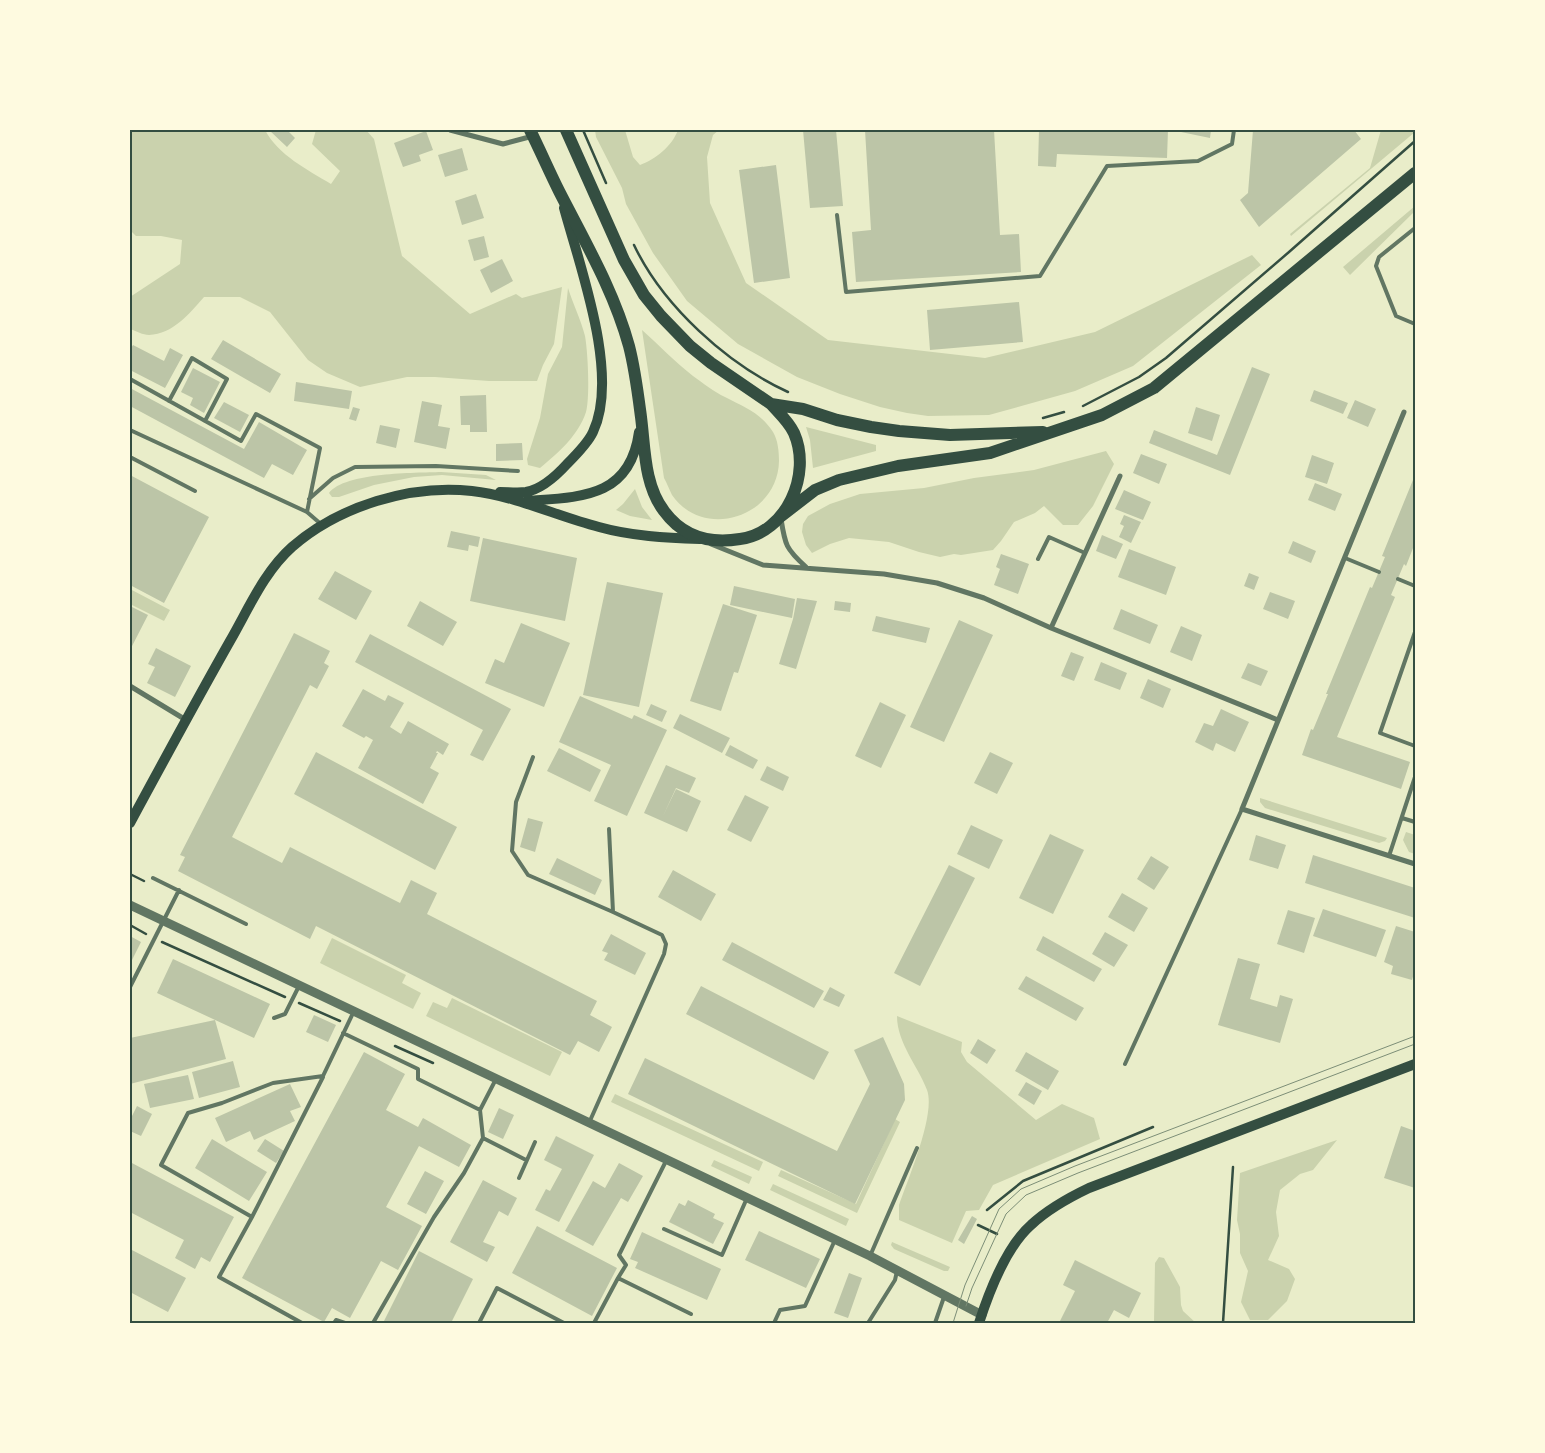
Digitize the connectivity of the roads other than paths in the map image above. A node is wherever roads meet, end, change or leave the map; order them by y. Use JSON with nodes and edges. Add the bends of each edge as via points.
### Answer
{"nodes":[{"id":1,"x":450,"y":130,"type":"edge"},
{"id":2,"x":566,"y":130,"type":"edge"},
{"id":3,"x":1234,"y":130,"type":"edge"},
{"id":4,"x":531,"y":133,"type":"edge"},
{"id":5,"x":1415,"y":173,"type":"edge"},
{"id":6,"x":559,"y":191,"type":"junction"},
{"id":7,"x":838,"y":215,"type":"dead end"},
{"id":8,"x":1415,"y":228,"type":"edge"},
{"id":9,"x":1415,"y":324,"type":"edge"},
{"id":10,"x":130,"y":379,"type":"edge"},
{"id":11,"x":169,"y":401,"type":"junction"},
{"id":12,"x":771,"y":404,"type":"junction"},
{"id":13,"x":1404,"y":412,"type":"dead end"},
{"id":14,"x":641,"y":417,"type":"junction"},
{"id":15,"x":205,"y":421,"type":"junction"},
{"id":16,"x":130,"y":430,"type":"edge"},
{"id":17,"x":1058,"y":431,"type":"junction"},
{"id":18,"x":130,"y":457,"type":"edge"},
{"id":19,"x":518,"y":471,"type":"dead end"},
{"id":20,"x":1120,"y":476,"type":"dead end"},
{"id":21,"x":195,"y":491,"type":"dead end"},
{"id":22,"x":473,"y":491,"type":"junction"},
{"id":23,"x":309,"y":498,"type":"junction"},
{"id":24,"x":521,"y":501,"type":"junction"},
{"id":25,"x":307,"y":512,"type":"junction"},
{"id":26,"x":780,"y":517,"type":"junction"},
{"id":27,"x":322,"y":525,"type":"junction"},
{"id":28,"x":702,"y":539,"type":"junction"},
{"id":29,"x":1085,"y":553,"type":"junction"},
{"id":30,"x":1345,"y":558,"type":"junction"},
{"id":31,"x":1038,"y":559,"type":"dead end"},
{"id":32,"x":806,"y":567,"type":"junction"},
{"id":33,"x":1379,"y":572,"type":"dead end"},
{"id":34,"x":1398,"y":579,"type":"dead end"},
{"id":35,"x":1415,"y":586,"type":"edge"},
{"id":36,"x":1051,"y":628,"type":"junction"},
{"id":37,"x":1415,"y":632,"type":"edge"},
{"id":38,"x":130,"y":686,"type":"edge"},
{"id":39,"x":186,"y":720,"type":"junction"},
{"id":40,"x":1278,"y":720,"type":"junction"},
{"id":41,"x":1415,"y":746,"type":"edge"},
{"id":42,"x":532,"y":757,"type":"dead end"},
{"id":43,"x":1415,"y":778,"type":"edge"},
{"id":44,"x":1242,"y":809,"type":"junction"},
{"id":45,"x":1402,"y":818,"type":"junction"},
{"id":46,"x":1415,"y":822,"type":"edge"},
{"id":47,"x":130,"y":823,"type":"edge"},
{"id":48,"x":609,"y":829,"type":"dead end"},
{"id":49,"x":1389,"y":856,"type":"junction"},
{"id":50,"x":1415,"y":864,"type":"edge"},
{"id":51,"x":153,"y":878,"type":"dead end"},
{"id":52,"x":179,"y":890,"type":"junction"},
{"id":53,"x":130,"y":906,"type":"edge"},
{"id":54,"x":613,"y":912,"type":"junction"},
{"id":55,"x":164,"y":921,"type":"junction"},
{"id":56,"x":246,"y":924,"type":"dead end"},
{"id":57,"x":299,"y":986,"type":"junction"},
{"id":58,"x":130,"y":987,"type":"edge"},
{"id":59,"x":354,"y":1011,"type":"junction"},
{"id":60,"x":274,"y":1018,"type":"dead end"},
{"id":61,"x":343,"y":1033,"type":"junction"},
{"id":62,"x":1125,"y":1064,"type":"dead end"},
{"id":63,"x":1415,"y":1064,"type":"edge"},
{"id":64,"x":323,"y":1076,"type":"junction"},
{"id":65,"x":496,"y":1079,"type":"junction"},
{"id":66,"x":480,"y":1110,"type":"junction"},
{"id":67,"x":589,"y":1123,"type":"junction"},
{"id":68,"x":483,"y":1138,"type":"junction"},
{"id":69,"x":535,"y":1142,"type":"dead end"},
{"id":70,"x":917,"y":1148,"type":"dead end"},
{"id":71,"x":526,"y":1160,"type":"junction"},
{"id":72,"x":667,"y":1160,"type":"junction"},
{"id":73,"x":519,"y":1178,"type":"dead end"},
{"id":74,"x":748,"y":1198,"type":"junction"},
{"id":75,"x":252,"y":1217,"type":"junction"},
{"id":76,"x":664,"y":1229,"type":"dead end"},
{"id":77,"x":835,"y":1240,"type":"junction"},
{"id":78,"x":870,"y":1256,"type":"junction"},
{"id":79,"x":897,"y":1271,"type":"junction"},
{"id":80,"x":618,"y":1278,"type":"junction"},
{"id":81,"x":945,"y":1296,"type":"junction"},
{"id":82,"x":691,"y":1314,"type":"dead end"},
{"id":83,"x":981,"y":1319,"type":"edge"},
{"id":84,"x":302,"y":1323,"type":"edge"},
{"id":85,"x":334,"y":1323,"type":"edge"},
{"id":86,"x":345,"y":1323,"type":"edge"},
{"id":87,"x":373,"y":1323,"type":"edge"},
{"id":88,"x":479,"y":1323,"type":"edge"},
{"id":89,"x":564,"y":1323,"type":"edge"},
{"id":90,"x":594,"y":1323,"type":"edge"},
{"id":91,"x":774,"y":1323,"type":"edge"},
{"id":92,"x":868,"y":1323,"type":"edge"},
{"id":93,"x":935,"y":1323,"type":"edge"}],
"edges":[{"from":1,"to":4,"type":"street","via":[[503,144]]},
{"from":2,"to":12,"type":"main road","via":[[624,260],[644,295],[690,346]]},
{"from":3,"to":7,"type":"lane","via":[[1232,144],[1198,161],[1106,166],[1040,276],[846,292]]},
{"from":4,"to":6,"type":"main road"},
{"from":5,"to":17,"type":"main road","via":[[1154,388],[1102,415]]},
{"from":6,"to":14,"type":"main road","via":[[617,311],[629,347]]},
{"from":6,"to":22,"type":"main road","via":[[586,286],[603,370],[600,413],[593,433],[545,484],[528,492]]},
{"from":8,"to":9,"type":"lane","via":[[1379,257],[1376,266],[1396,316]]},
{"from":10,"to":11,"type":"lane"},
{"from":11,"to":15,"type":"lane"},
{"from":11,"to":15,"type":"lane","via":[[192,358],[227,379]]},
{"from":12,"to":17,"type":"main road","via":[[899,431],[950,435]]},
{"from":12,"to":26,"type":"main road","via":[[794,433],[800,470],[794,495]]},
{"from":13,"to":30,"type":"street"},
{"from":14,"to":24,"type":"main road","via":[[637,448],[629,467],[605,489],[567,498]]},
{"from":14,"to":28,"type":"main road","via":[[644,451],[654,494],[676,525]]},
{"from":15,"to":23,"type":"lane","via":[[241,441],[256,414],[320,448]]},
{"from":16,"to":25,"type":"lane"},
{"from":17,"to":26,"type":"main road","via":[[990,453],[898,466],[839,480],[815,490]]},
{"from":18,"to":21,"type":"lane"},
{"from":19,"to":23,"type":"lane","via":[[436,466],[355,467],[332,478]]},
{"from":20,"to":29,"type":"street"},
{"from":22,"to":24,"type":"main road"},
{"from":22,"to":27,"type":"main road","via":[[443,489],[405,493],[346,513]]},
{"from":23,"to":25,"type":"lane"},
{"from":24,"to":28,"type":"main road","via":[[599,528],[658,537]]},
{"from":25,"to":27,"type":"lane"},
{"from":26,"to":28,"type":"main road","via":[[752,536],[732,540]]},
{"from":26,"to":32,"type":"street","via":[[790,552]]},
{"from":27,"to":39,"type":"main road","via":[[292,547],[267,574]]},
{"from":28,"to":32,"type":"street","via":[[763,565]]},
{"from":29,"to":31,"type":"lane","via":[[1049,537]]},
{"from":29,"to":36,"type":"street"},
{"from":30,"to":33,"type":"lane"},
{"from":30,"to":40,"type":"street"},
{"from":32,"to":36,"type":"street","via":[[884,574],[937,583],[984,598]]},
{"from":34,"to":35,"type":"lane"},
{"from":36,"to":40,"type":"street"},
{"from":37,"to":41,"type":"lane","via":[[1380,733]]},
{"from":38,"to":39,"type":"street"},
{"from":39,"to":47,"type":"main road"},
{"from":40,"to":44,"type":"street"},
{"from":42,"to":54,"type":"lane","via":[[516,802],[512,851],[528,875]]},
{"from":43,"to":45,"type":"lane"},
{"from":44,"to":49,"type":"street"},
{"from":44,"to":62,"type":"lane"},
{"from":45,"to":46,"type":"lane"},
{"from":45,"to":49,"type":"lane"},
{"from":48,"to":54,"type":"lane"},
{"from":49,"to":50,"type":"street"},
{"from":51,"to":52,"type":"lane"},
{"from":52,"to":55,"type":"lane"},
{"from":52,"to":56,"type":"lane"},
{"from":53,"to":55,"type":"street"},
{"from":54,"to":67,"type":"lane","via":[[662,935],[666,944]]},
{"from":55,"to":57,"type":"street"},
{"from":55,"to":58,"type":"lane"},
{"from":57,"to":59,"type":"street"},
{"from":57,"to":60,"type":"lane","via":[[285,1014]]},
{"from":59,"to":61,"type":"lane"},
{"from":59,"to":65,"type":"street"},
{"from":61,"to":64,"type":"lane"},
{"from":61,"to":66,"type":"lane","via":[[418,1069],[418,1079]]},
{"from":63,"to":83,"type":"main road","via":[[1098,1184],[1058,1204],[1030,1225],[1011,1248]]},
{"from":64,"to":75,"type":"lane"},
{"from":64,"to":75,"type":"lane","via":[[273,1083],[188,1114],[164,1159],[161,1165]]},
{"from":65,"to":66,"type":"lane"},
{"from":65,"to":67,"type":"street"},
{"from":66,"to":68,"type":"lane"},
{"from":67,"to":72,"type":"street"},
{"from":68,"to":71,"type":"lane"},
{"from":68,"to":87,"type":"lane"},
{"from":69,"to":71,"type":"lane"},
{"from":70,"to":78,"type":"lane"},
{"from":71,"to":73,"type":"lane"},
{"from":72,"to":74,"type":"street"},
{"from":72,"to":80,"type":"lane","via":[[619,1255],[626,1265]]},
{"from":74,"to":76,"type":"lane","via":[[722,1255]]},
{"from":74,"to":77,"type":"street"},
{"from":75,"to":84,"type":"lane","via":[[219,1277]]},
{"from":77,"to":78,"type":"street"},
{"from":77,"to":91,"type":"lane","via":[[805,1306],[780,1310]]},
{"from":78,"to":79,"type":"street"},
{"from":79,"to":81,"type":"street"},
{"from":79,"to":92,"type":"lane"},
{"from":80,"to":82,"type":"lane"},
{"from":80,"to":90,"type":"lane"},
{"from":81,"to":83,"type":"street"},
{"from":81,"to":93,"type":"lane"},
{"from":85,"to":86,"type":"lane","via":[[336,1320]]},
{"from":88,"to":89,"type":"lane","via":[[497,1288]]}]}
